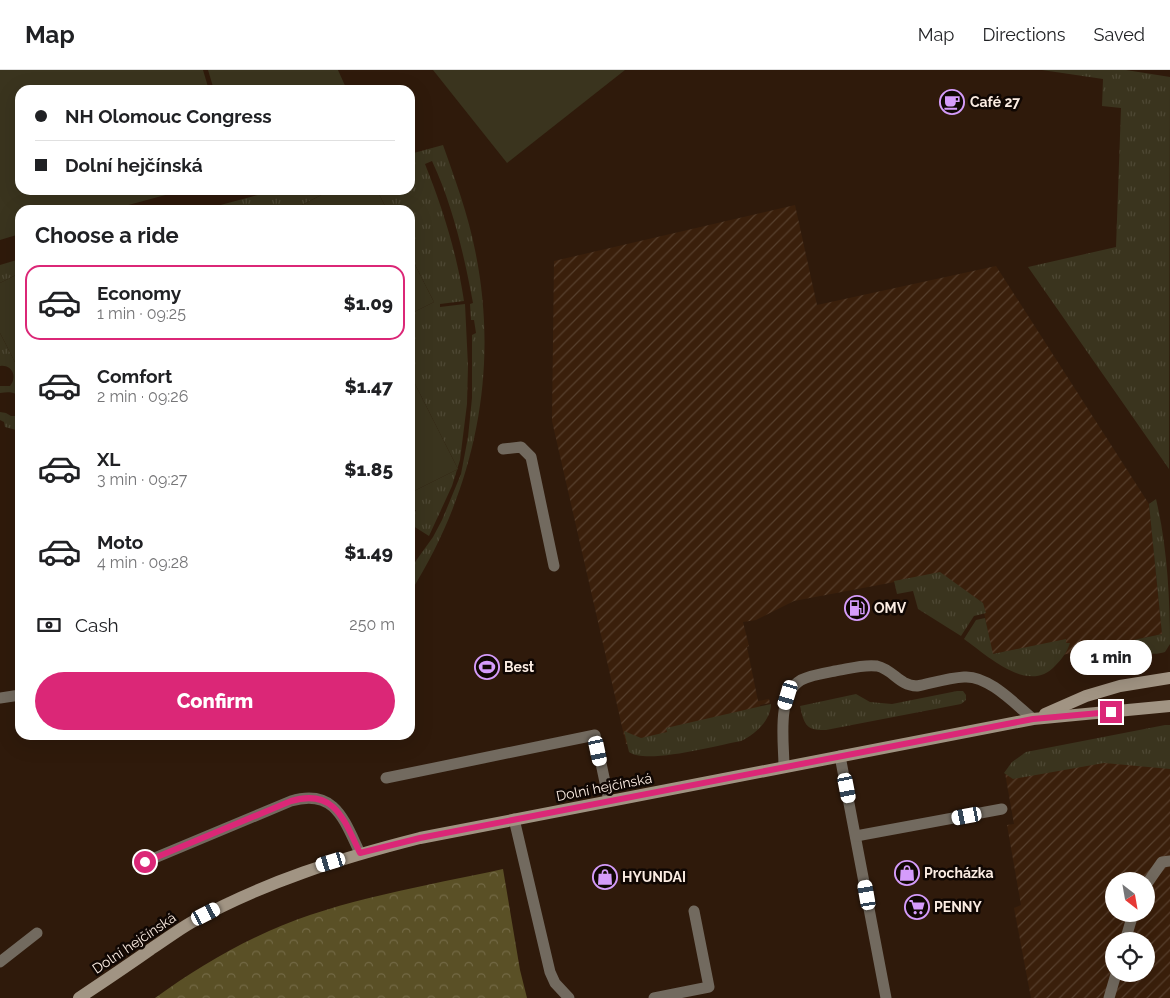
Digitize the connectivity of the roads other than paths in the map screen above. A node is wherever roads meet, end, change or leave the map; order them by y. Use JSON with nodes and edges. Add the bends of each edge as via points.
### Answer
{"nodes":[{"id":1,"x":503,"y":449,"type":"dead end"},
{"id":2,"x":554,"y":566,"type":"dead end"},
{"id":3,"x":1170,"y":678,"type":"edge"},
{"id":4,"x":15,"y":696,"type":"edge"},
{"id":5,"x":0,"y":698,"type":"edge"},
{"id":6,"x":1170,"y":706,"type":"edge"},
{"id":7,"x":1033,"y":719,"type":"junction"},
{"id":8,"x":840,"y":756,"type":"junction"},
{"id":9,"x":784,"y":767,"type":"junction"},
{"id":10,"x":386,"y":778,"type":"dead end"},
{"id":11,"x":609,"y":801,"type":"junction"},
{"id":12,"x":1002,"y":809,"type":"dead end"},
{"id":13,"x":514,"y":820,"type":"junction"},
{"id":14,"x":856,"y":836,"type":"junction"},
{"id":15,"x":360,"y":853,"type":"junction"},
{"id":16,"x":1170,"y":861,"type":"edge"},
{"id":17,"x":145,"y":862,"type":"dead end"},
{"id":18,"x":1155,"y":872,"type":"edge"},
{"id":19,"x":694,"y":911,"type":"dead end"},
{"id":20,"x":38,"y":933,"type":"dead end"},
{"id":21,"x":0,"y":962,"type":"edge"},
{"id":22,"x":1114,"y":982,"type":"edge"},
{"id":23,"x":79,"y":998,"type":"edge"},
{"id":24,"x":569,"y":998,"type":"edge"},
{"id":25,"x":654,"y":998,"type":"edge"},
{"id":26,"x":886,"y":998,"type":"edge"},
{"id":27,"x":1109,"y":998,"type":"edge"}],
"edges":[{"from":1,"to":2,"type":"lane","via":[[521,447],[531,458]]},
{"from":3,"to":7,"type":"main road","via":[[1120,686],[1086,696]]},
{"from":4,"to":5,"type":"lane"},
{"from":6,"to":7,"type":"main road","name":"Dolní hejčínská"},
{"from":7,"to":8,"type":"main road","name":"Dolní hejčínská"},
{"from":7,"to":9,"type":"lane","via":[[990,684],[974,678],[910,686],[889,671],[875,666],[836,671],[802,680],[788,695],[784,706]]},
{"from":8,"to":9,"type":"main road","name":"Dolní hejčínská"},
{"from":8,"to":14,"type":"lane"},
{"from":9,"to":11,"type":"main road","name":"Dolní hejčínská"},
{"from":10,"to":11,"type":"lane","via":[[595,735]]},
{"from":11,"to":13,"type":"main road","name":"Dolní hejčínská"},
{"from":12,"to":14,"type":"lane"},
{"from":13,"to":15,"type":"main road","name":"Dolní hejčínská"},
{"from":13,"to":24,"type":"lane","via":[[550,972]]},
{"from":14,"to":26,"type":"lane"},
{"from":15,"to":17,"type":"lane","via":[[337,811],[326,802],[308,796]]},
{"from":15,"to":23,"type":"main road","name":"Dolní hejčínská","via":[[275,882],[191,922]]},
{"from":16,"to":18,"type":"lane","via":[[1162,862]]},
{"from":19,"to":25,"type":"lane","via":[[709,987]]},
{"from":20,"to":21,"type":"lane"},
{"from":22,"to":27,"type":"lane"}]}
